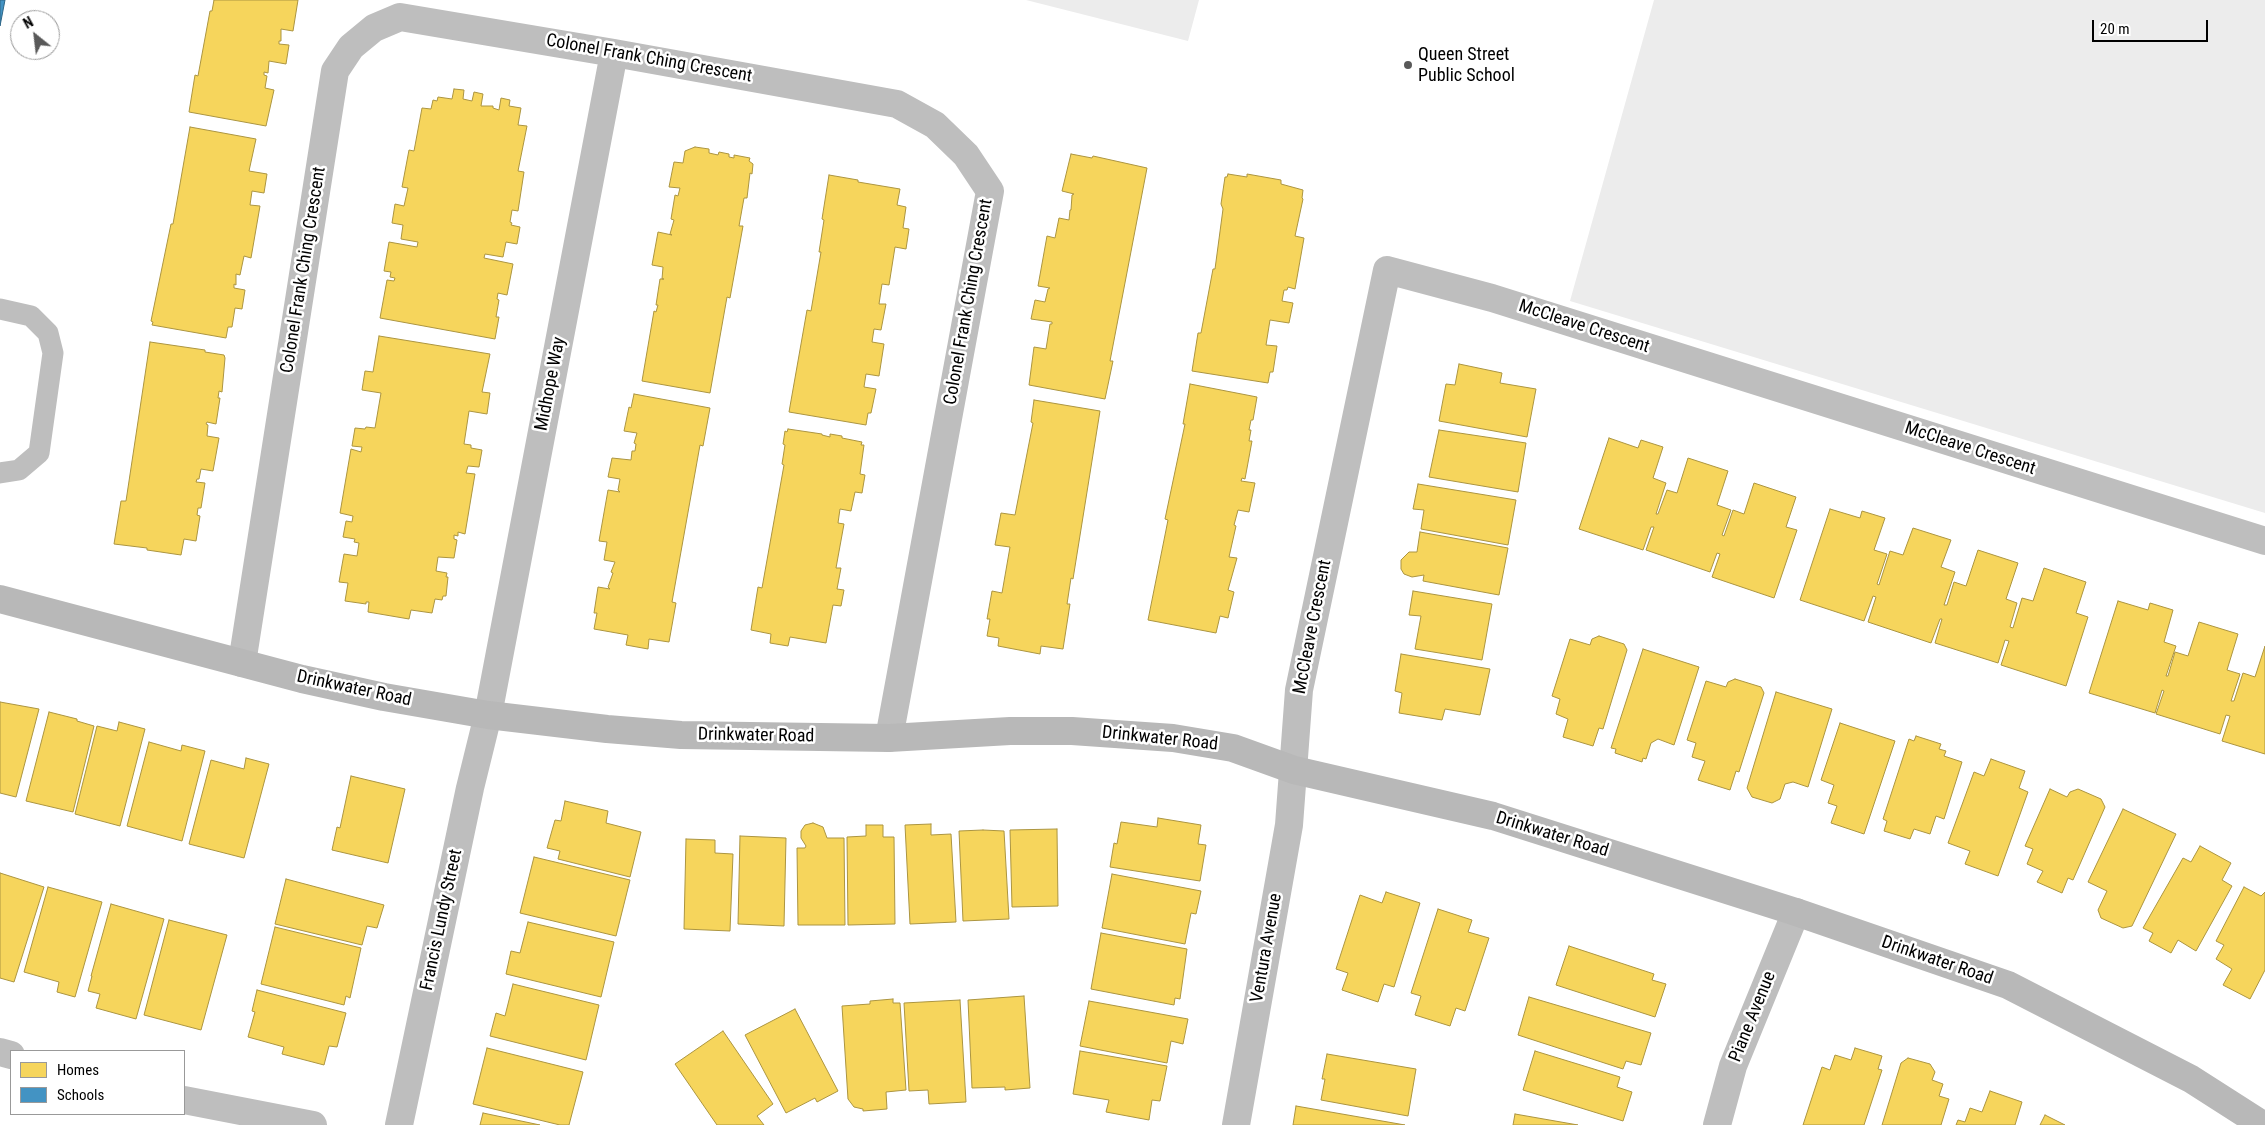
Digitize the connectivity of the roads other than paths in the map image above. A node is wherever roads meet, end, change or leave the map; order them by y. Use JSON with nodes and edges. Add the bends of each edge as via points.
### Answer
{"nodes":[{"id":1,"x":614,"y":52,"type":"junction"},
{"id":2,"x":0,"y":308,"type":"edge"},
{"id":3,"x":0,"y":473,"type":"edge"},
{"id":4,"x":2265,"y":541,"type":"edge"},
{"id":5,"x":0,"y":599,"type":"edge"},
{"id":6,"x":242,"y":663,"type":"junction"},
{"id":7,"x":488,"y":715,"type":"junction"},
{"id":8,"x":889,"y":738,"type":"junction"},
{"id":9,"x":1294,"y":770,"type":"junction"},
{"id":10,"x":1796,"y":912,"type":"junction"},
{"id":11,"x":185,"y":1100,"type":"edge"},
{"id":12,"x":312,"y":1125,"type":"edge"},
{"id":13,"x":399,"y":1125,"type":"edge"},
{"id":14,"x":1236,"y":1125,"type":"edge"},
{"id":15,"x":1717,"y":1125,"type":"edge"},
{"id":16,"x":2263,"y":1125,"type":"edge"}],
"edges":[{"from":1,"to":6,"type":"street","name":"Colonel Frank Ching Crescent","via":[[400,17],[374,28],[351,47],[335,71]]},
{"from":1,"to":7,"type":"street","name":"Midhope Way"},
{"from":1,"to":8,"type":"street","name":"Colonel Frank Ching Crescent","via":[[897,104],[936,125],[966,155],[990,192]]},
{"from":2,"to":3,"type":"lane","via":[[31,316],[48,333],[53,353],[38,453],[19,470]]},
{"from":4,"to":9,"type":"street","name":"McCleave Crescent","via":[[1501,301],[1387,270],[1299,690]]},
{"from":5,"to":6,"type":"street","name":"Drinkwater Road"},
{"from":6,"to":7,"type":"street","name":"Drinkwater Road","via":[[384,697]]},
{"from":7,"to":8,"type":"street","name":"Drinkwater Road","via":[[681,735]]},
{"from":7,"to":13,"type":"street","name":"Francis Lundy Street"},
{"from":8,"to":9,"type":"street","name":"Drinkwater Road","via":[[1010,731],[1128,734],[1233,748]]},
{"from":9,"to":10,"type":"street","name":"Drinkwater Road","via":[[1493,816]]},
{"from":9,"to":14,"type":"street","name":"Ventura Avenue","via":[[1289,825]]},
{"from":10,"to":15,"type":"street","name":"Piane Avenue","via":[[1733,1066]]},
{"from":10,"to":16,"type":"street","name":"Drinkwater Road","via":[[2008,985],[2190,1079]]},
{"from":11,"to":12,"type":"street"}]}
